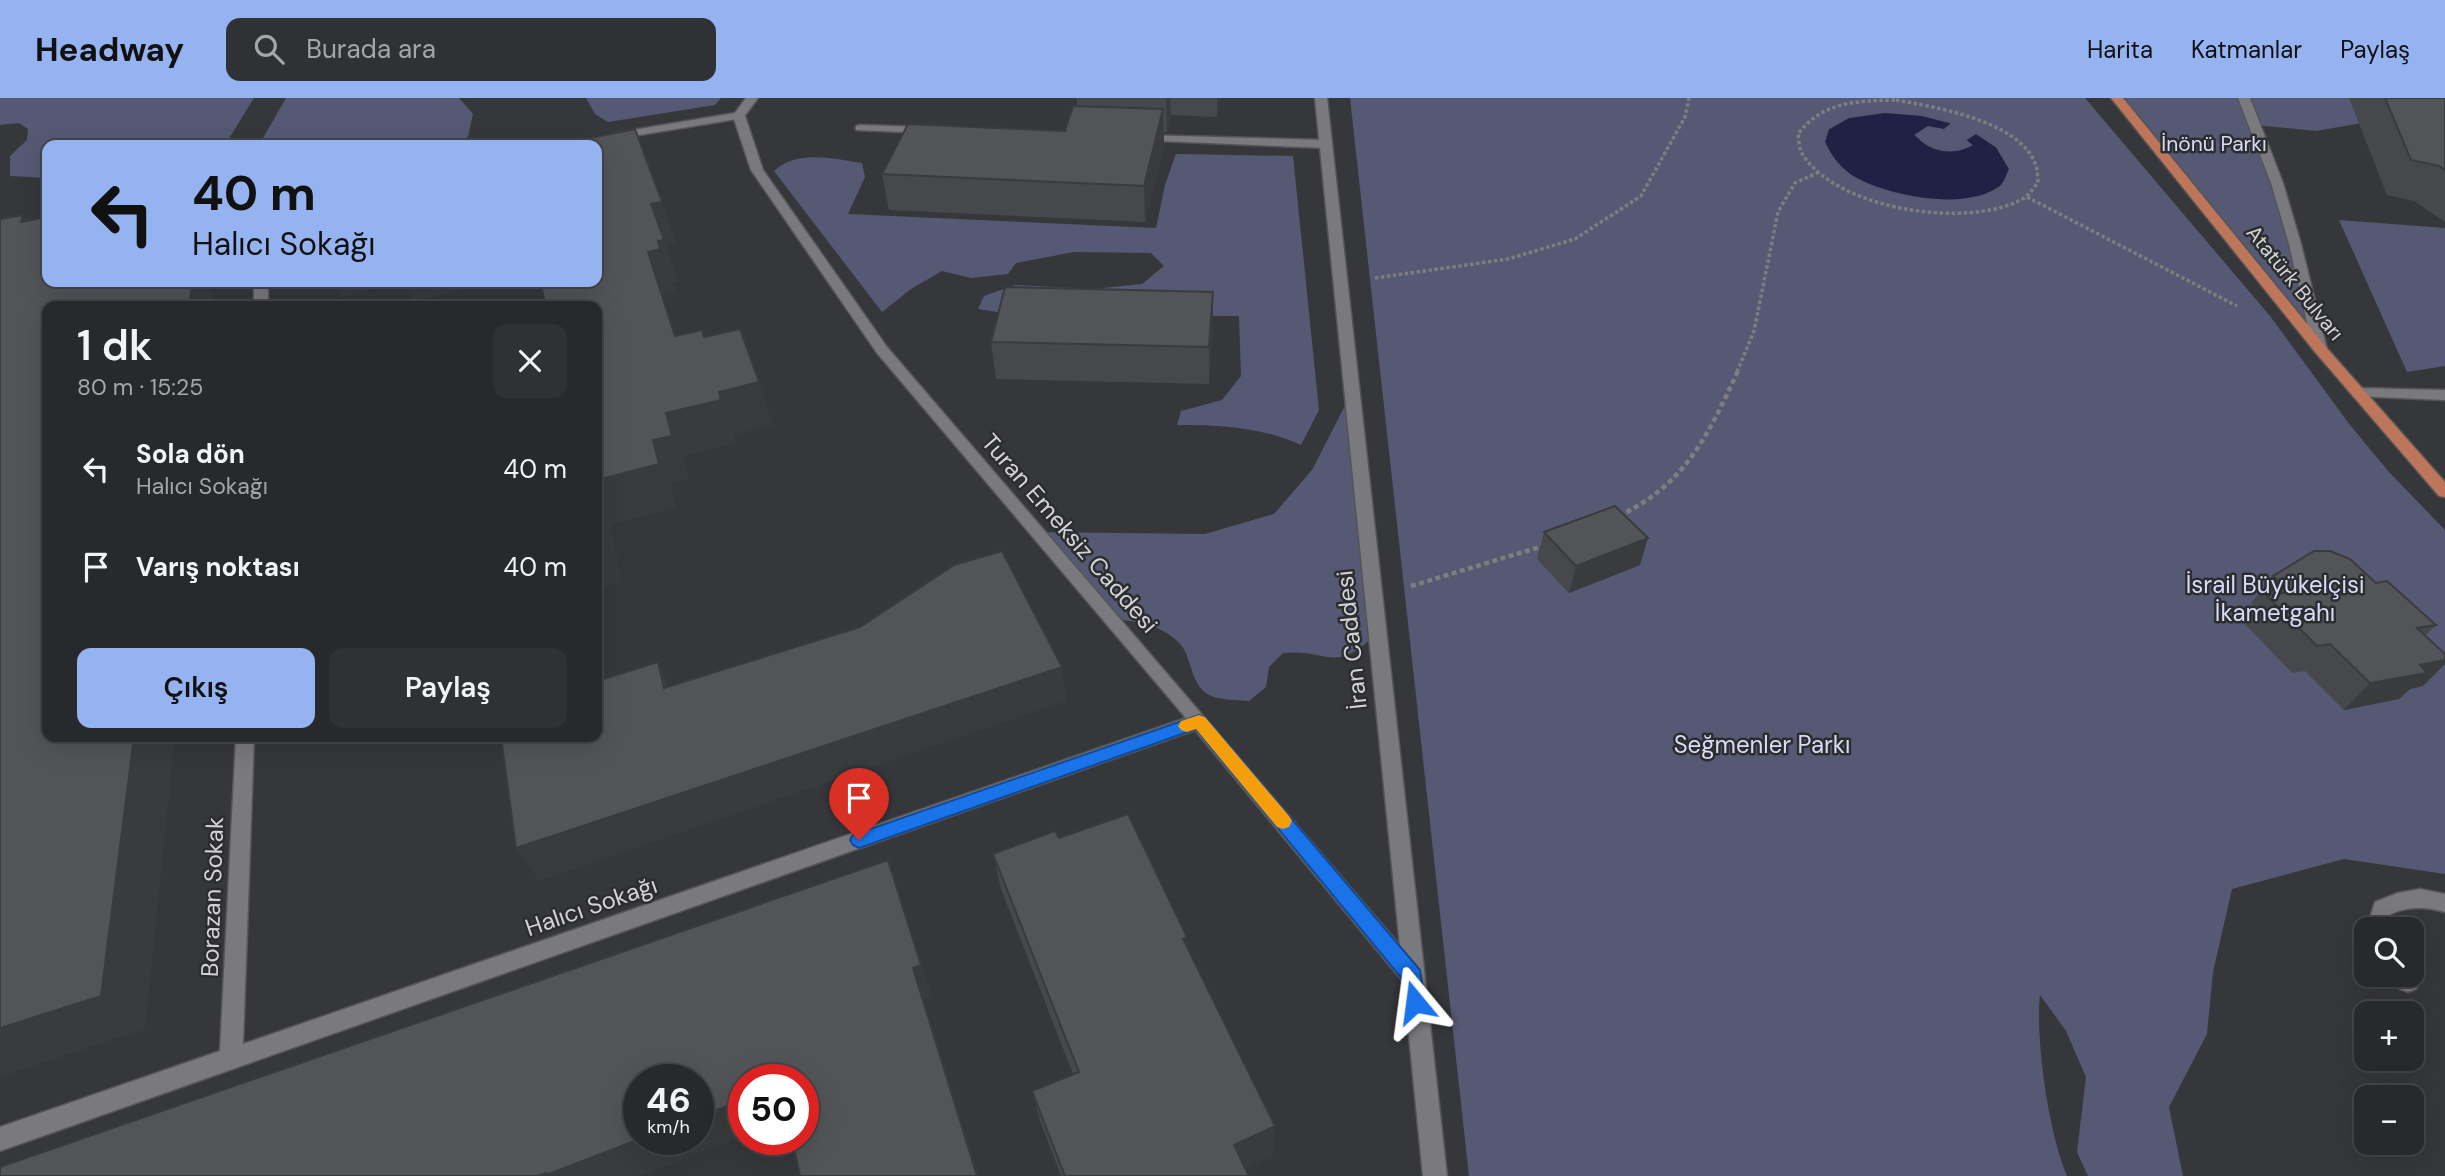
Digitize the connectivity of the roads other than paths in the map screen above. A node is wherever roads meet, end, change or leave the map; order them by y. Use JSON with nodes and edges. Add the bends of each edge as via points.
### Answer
{"nodes":[{"id":1,"x":752,"y":98,"type":"edge"},
{"id":2,"x":1321,"y":98,"type":"edge"},
{"id":3,"x":2117,"y":98,"type":"edge"},
{"id":4,"x":2245,"y":98,"type":"edge"},
{"id":5,"x":739,"y":116,"type":"junction"},
{"id":6,"x":860,"y":128,"type":"dead end"},
{"id":7,"x":942,"y":131,"type":"edge"},
{"id":8,"x":1134,"y":137,"type":"edge"},
{"id":9,"x":603,"y":138,"type":"edge"},
{"id":10,"x":1326,"y":144,"type":"junction"},
{"id":11,"x":2320,"y":349,"type":"junction"},
{"id":12,"x":2358,"y":393,"type":"junction"},
{"id":13,"x":2445,"y":395,"type":"edge"},
{"id":14,"x":2445,"y":492,"type":"edge"},
{"id":15,"x":1199,"y":721,"type":"junction"},
{"id":16,"x":245,"y":742,"type":"edge"},
{"id":17,"x":2445,"y":903,"type":"edge"},
{"id":18,"x":2379,"y":917,"type":"edge"},
{"id":19,"x":1413,"y":977,"type":"junction"},
{"id":20,"x":231,"y":1059,"type":"junction"},
{"id":21,"x":0,"y":1139,"type":"edge"},
{"id":22,"x":1435,"y":1176,"type":"edge"}],
"edges":[{"from":1,"to":5,"type":"street"},
{"from":2,"to":10,"type":"street","name":"İran Caddesi"},
{"from":3,"to":11,"type":"main road","name":"Atatürk Bulvarı"},
{"from":4,"to":11,"type":"street","via":[[2284,207]]},
{"from":5,"to":9,"type":"street"},
{"from":5,"to":15,"type":"street","name":"Turan Emeksiz Caddesi","via":[[757,170],[883,350]]},
{"from":6,"to":7,"type":"street"},
{"from":8,"to":10,"type":"street"},
{"from":10,"to":19,"type":"street","name":"İran Caddesi"},
{"from":11,"to":12,"type":"main road","name":"Atatürk Bulvarı"},
{"from":12,"to":13,"type":"street"},
{"from":12,"to":14,"type":"main road","name":"Atatürk Bulvarı"},
{"from":15,"to":19,"type":"street","name":"Turan Emeksiz Caddesi"},
{"from":15,"to":20,"type":"street","name":"Halıcı Sokağı"},
{"from":16,"to":20,"type":"street","name":"Borazan Sokak"},
{"from":17,"to":18,"type":"street","via":[[2404,898],[2382,908]]},
{"from":19,"to":22,"type":"street","name":"İran Caddesi"},
{"from":20,"to":21,"type":"street","name":"Halıcı Sokağı"}]}
